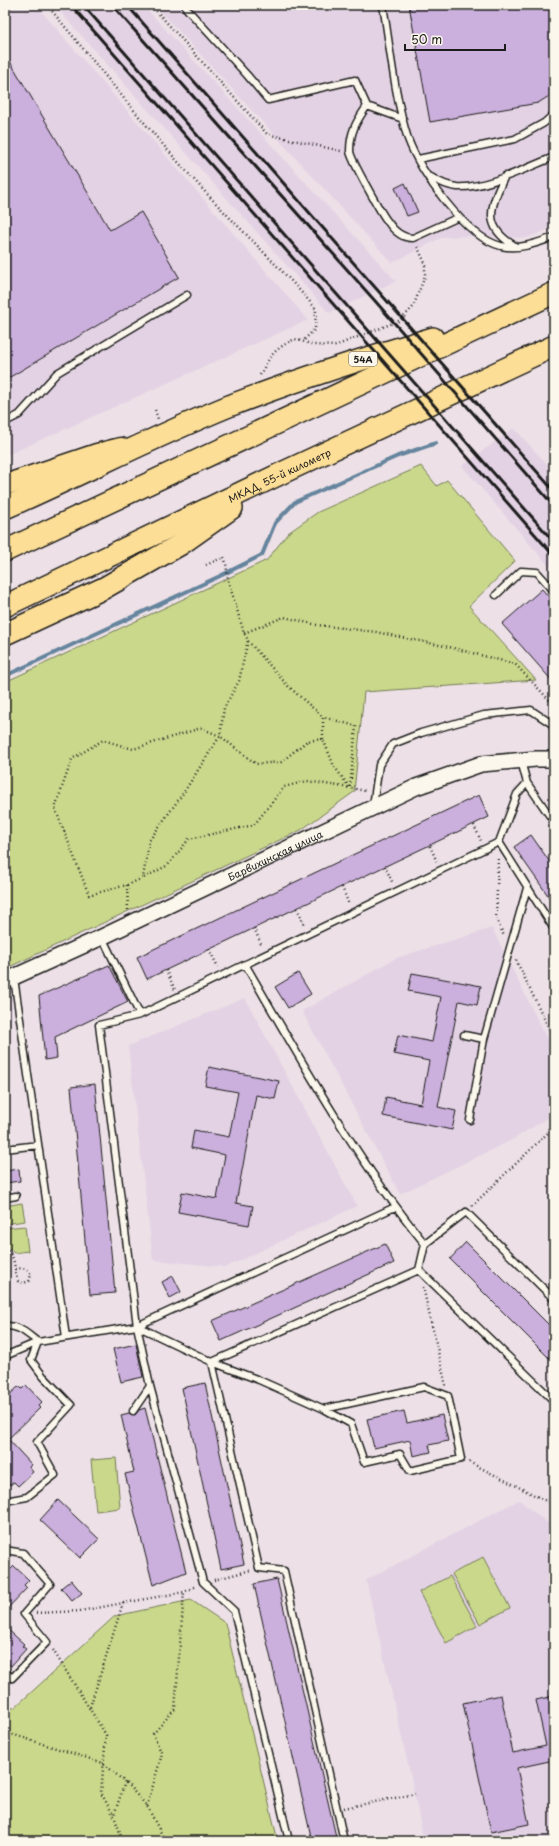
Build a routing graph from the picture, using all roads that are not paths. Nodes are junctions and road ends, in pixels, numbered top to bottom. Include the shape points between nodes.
1 (186, 5) edge
2 (383, 5) edge
3 (367, 106) junction
4 (554, 114) edge
5 (402, 118) junction
6 (554, 157) edge
7 (418, 159) junction
8 (428, 176) junction
9 (504, 176) junction
10 (459, 217) junction
11 (554, 237) edge
12 (516, 247) junction
13 (554, 288) edge
14 (554, 293) edge
15 (187, 295) dead end
16 (532, 303) junction
17 (499, 318) junction
18 (554, 346) edge
19 (5, 422) edge
20 (150, 441) junction
21 (284, 472) junction
22 (5, 485) edge
23 (5, 508) edge
24 (5, 551) edge
25 (554, 591) edge
26 (496, 595) dead end
27 (5, 606) edge
28 (5, 634) edge
29 (554, 729) edge
30 (554, 759) edge
31 (521, 760) junction
32 (527, 783) junction
33 (373, 807) junction
34 (554, 822) edge
35 (499, 842) junction
36 (527, 888) junction
37 (554, 929) edge
38 (102, 937) junction
39 (245, 964) junction
40 (10, 979) edge
41 (140, 1015) junction
42 (464, 1035) dead end
43 (484, 1039) junction
44 (470, 1120) dead end
45 (38, 1145) junction
46 (5, 1149) edge
47 (16, 1196) dead end
48 (5, 1198) edge
49 (395, 1207) junction
50 (425, 1244) junction
51 (419, 1270) junction
52 (554, 1299) edge
53 (5, 1326) edge
54 (137, 1326) junction
55 (66, 1337) junction
56 (38, 1342) junction
57 (5, 1356) edge
58 (212, 1362) junction
59 (150, 1386) junction
60 (554, 1401) edge
61 (324, 1410) junction
62 (133, 1412) dead end
63 (5, 1501) edge
64 (5, 1550) edge
65 (5, 1672) edge
66 (289, 1841) edge
67 (344, 1841) edge

1 - 3 lane via 268,100 355,80
2 - 5 lane
3 - 5 lane
3 - 10 lane via 353,128 350,154 388,223 406,238 413,238
4 - 7 lane via 544,123 515,139
5 - 7 lane
6 - 9 lane
7 - 8 lane
8 - 9 lane via 441,184 457,187 479,184
8 - 10 lane
9 - 12 lane via 495,194 493,218 497,233
10 - 12 lane via 492,243
11 - 12 lane via 531,246
13 - 16 street
14 - 16 highway
15 - 19 lane via 57,373 19,415
16 - 17 highway
17 - 20 highway, 54А via 349,363 228,407
17 - 24 highway
18 - 21 highway, МКАД, 55-й километр
20 - 22 main road via 97,454
20 - 23 highway, 54А
21 - 27 highway, МКАД, 55-й километр
21 - 28 highway via 181,544 104,588
25 - 26 lane via 537,572 522,572
29 - 33 lane via 552,724 531,710 484,715 393,744 379,765
30 - 31 street, Барвихинская улица
31 - 32 lane
31 - 33 street, Барвихинская улица via 481,764 416,787
32 - 34 lane
32 - 35 lane via 516,794
33 - 38 street, Барвихинская улица
35 - 36 lane
35 - 39 lane
36 - 37 lane
36 - 43 lane
38 - 40 street, Барвихинская улица
38 - 41 lane
39 - 41 lane
39 - 49 lane via 337,1121
40 - 45 lane
41 - 54 lane via 99,1025
42 - 43 lane
43 - 44 lane
45 - 46 lane
45 - 55 lane
47 - 48 lane
49 - 50 lane
49 - 54 lane
50 - 51 lane
50 - 52 lane via 466,1212
51 - 58 lane
51 - 60 lane
53 - 56 lane via 22,1329
54 - 55 lane
54 - 58 lane
54 - 59 lane
55 - 56 lane
56 - 57 lane
56 - 63 lane via 31,1360 71,1406 37,1442 55,1475 27,1497
58 - 61 lane
58 - 67 lane via 259,1568 284,1571
59 - 62 lane
59 - 66 lane via 203,1582 234,1611
61 - 61 lane via 424,1387 448,1396 462,1459 410,1472 400,1454 364,1462 351,1424
64 - 65 lane via 23,1553 50,1584 24,1614 47,1642 12,1678

